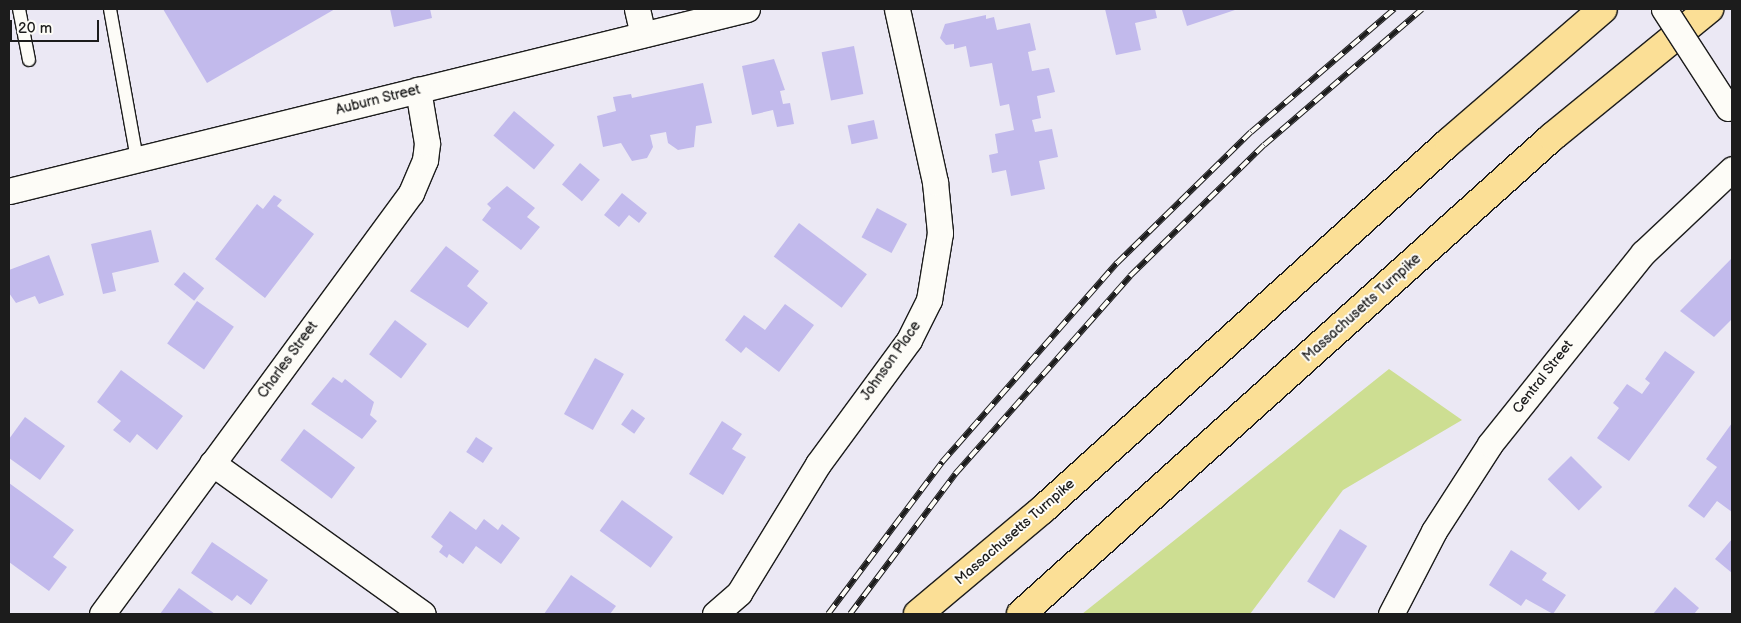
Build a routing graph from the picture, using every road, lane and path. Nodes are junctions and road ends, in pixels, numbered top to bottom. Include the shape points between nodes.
1 (19, 9) edge
2 (110, 9) edge
3 (637, 9) edge
4 (747, 9) edge
5 (897, 9) edge
6 (1603, 9) edge
7 (1664, 9) edge
8 (1709, 9) edge
9 (643, 34) junction
10 (29, 60) dead end
11 (418, 90) junction
12 (1730, 111) edge
13 (137, 159) junction
14 (1732, 169) edge
15 (9, 191) edge
16 (212, 463) junction
17 (102, 614) edge
18 (423, 614) edge
19 (716, 614) edge
20 (918, 614) edge
21 (1021, 614) edge
22 (1391, 614) edge

1 - 10 lane
2 - 13 lane
3 - 9 street
4 - 9 street, Auburn Street
5 - 19 street, Johnson Place via 931,155 938,209 938,256 929,300 909,340 818,464 740,593
6 - 20 highway, Massachusetts Turnpike via 1449,142 1042,510
7 - 12 street, bridge
8 - 21 highway, Massachusetts Turnpike via 1552,138
9 - 11 street, Auburn Street
11 - 13 street, Auburn Street
11 - 16 street, Charles Street via 427,143 419,178
13 - 15 street, Auburn Street
14 - 22 street, Central Street via 1643,252 1490,444 1434,531
16 - 17 street, Charles Street
16 - 18 street

